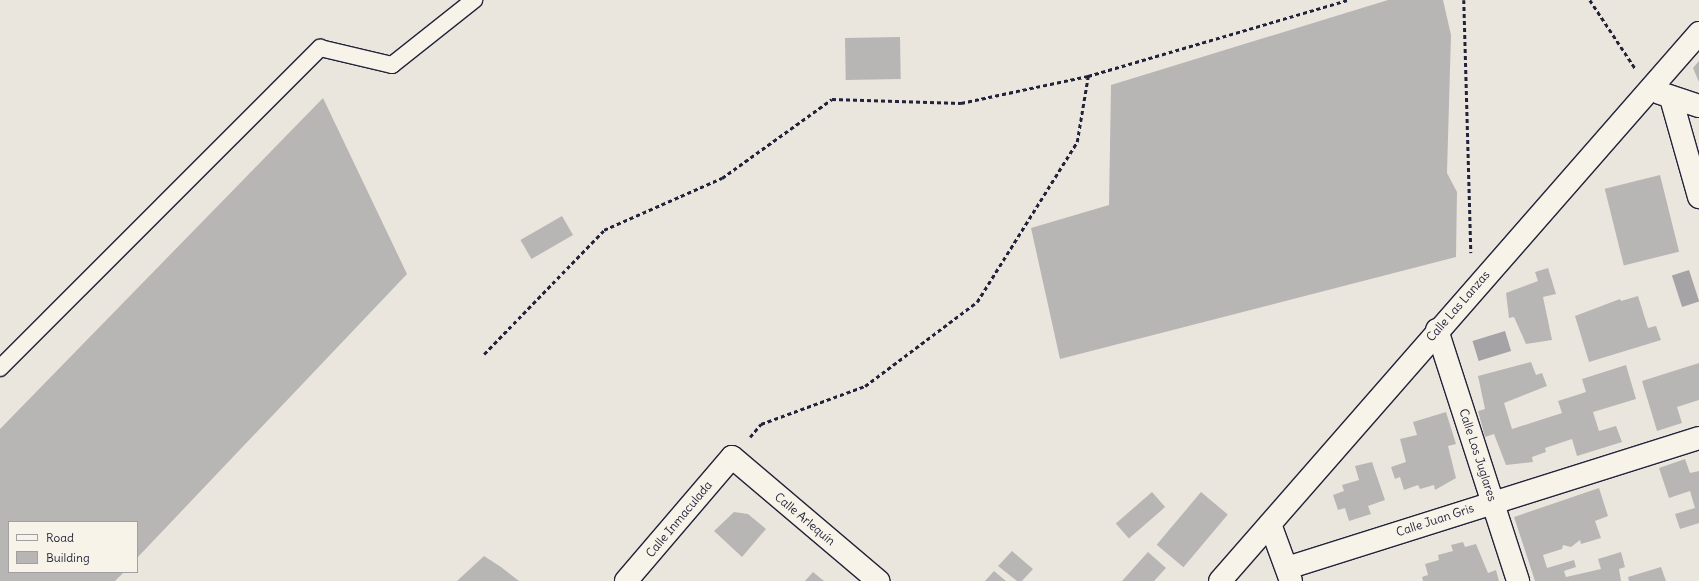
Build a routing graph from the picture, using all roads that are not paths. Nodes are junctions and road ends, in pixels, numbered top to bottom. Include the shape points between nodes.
1 (474, 0) edge
2 (1699, 33) edge
3 (1650, 89) junction
4 (1671, 98) junction
5 (1699, 106) edge
6 (1699, 197) edge
7 (1437, 330) junction
8 (0, 368) edge
9 (1699, 438) edge
10 (732, 457) joint
11 (1492, 501) junction
12 (1270, 524) junction
13 (1289, 575) edge
14 (626, 581) edge
15 (878, 581) edge
16 (1220, 581) edge
17 (1518, 581) edge

1 - 8 lane via 392,65 320,48
2 - 3 street, Calle Las Lanzas
3 - 4 street
3 - 7 street, Calle Las Lanzas
4 - 5 street
4 - 6 street
7 - 11 street, Calle Los Juglares
7 - 12 street, Calle Las Lanzas
9 - 11 street, Calle Juan Gris
10 - 14 street, Calle Inmaculada
10 - 15 street, Calle Arlequín
11 - 13 street, Calle Juan Gris
11 - 17 street, Calle Los Juglares
12 - 13 street
12 - 16 street, Calle Las Lanzas

